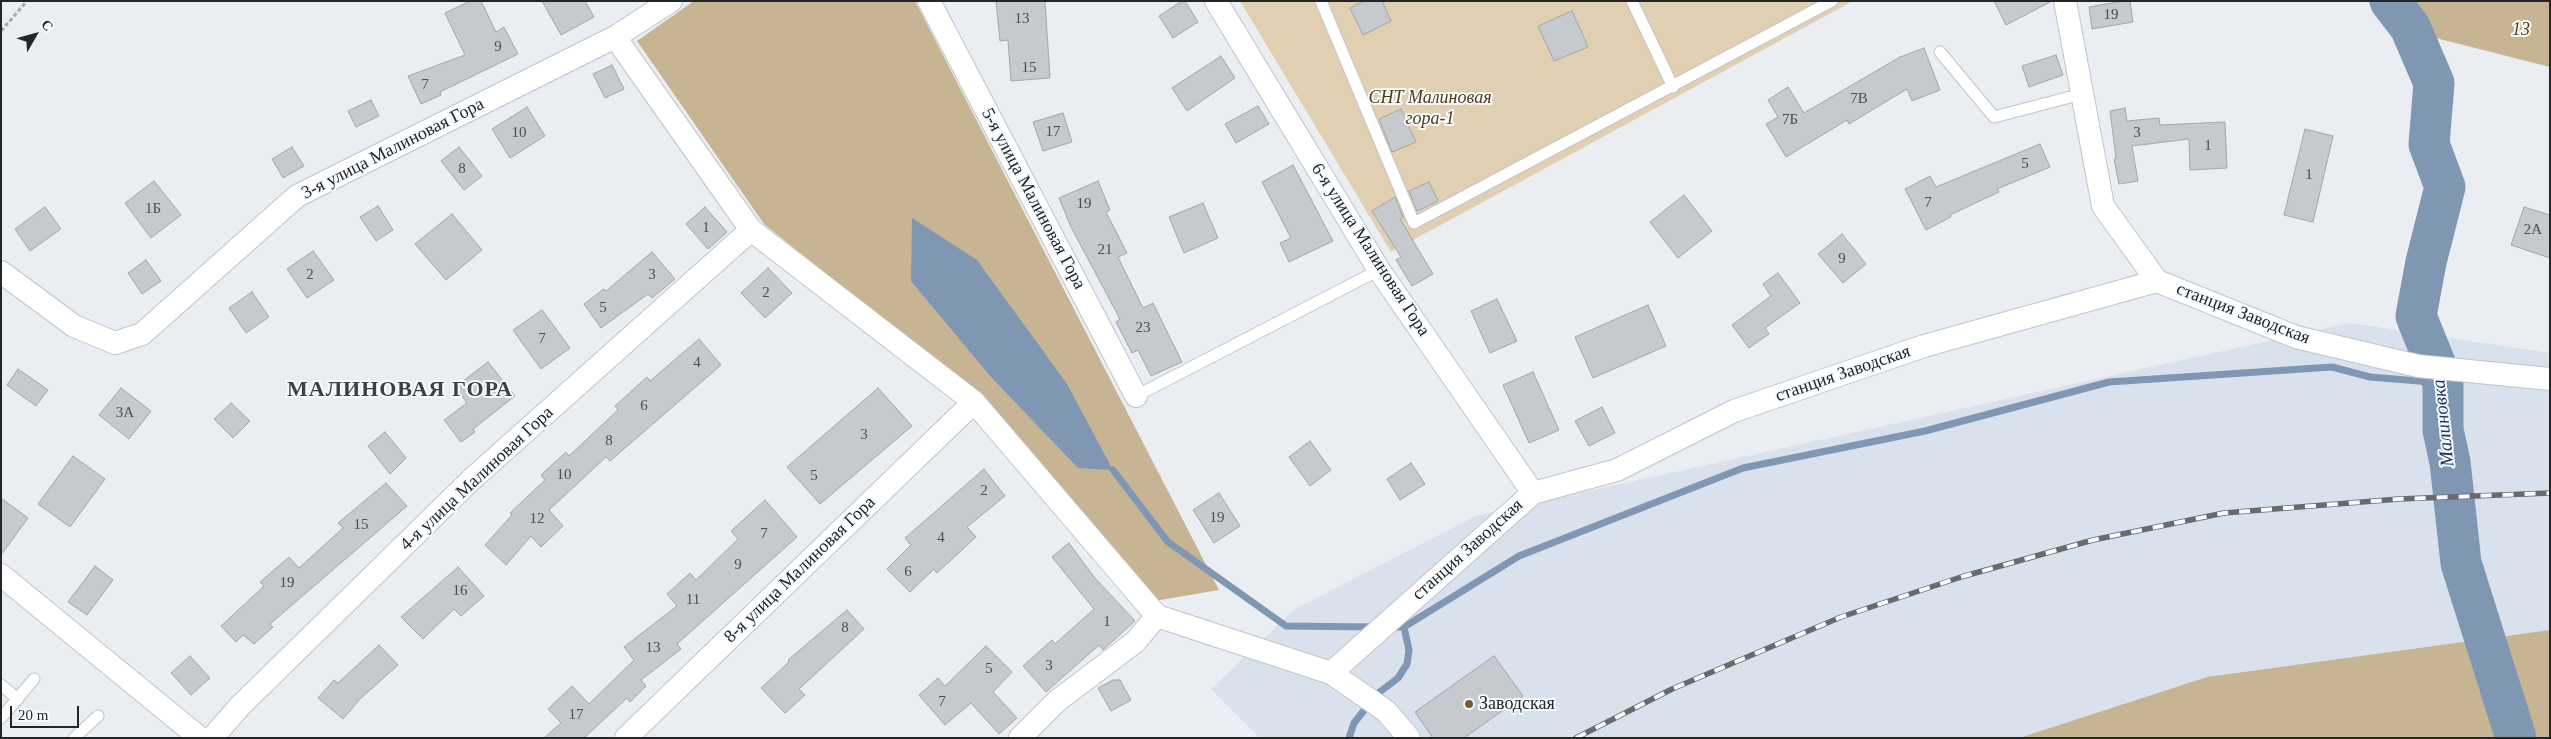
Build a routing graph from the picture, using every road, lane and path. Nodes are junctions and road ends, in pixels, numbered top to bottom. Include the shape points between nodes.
1 (27, 1) edge
2 (671, 1) edge
3 (929, 1) edge
4 (1216, 1) edge
5 (1321, 1) edge
6 (1632, 1) edge
7 (1832, 1) edge
8 (2065, 1) edge
9 (1, 31) edge
10 (615, 38) junction
11 (1940, 52) dead end
12 (1673, 87) junction
13 (2082, 94) junction
14 (751, 230) junction
15 (1380, 270) junction
16 (1, 272) edge
17 (2157, 281) junction
18 (2550, 379) edge
19 (1136, 396) joint
20 (974, 402) junction
21 (1533, 492) junction
22 (1, 575) edge
23 (1157, 616) junction
24 (1331, 672) junction
25 (34, 679) dead end
26 (1, 685) edge
27 (18, 698) junction
28 (98, 716) dead end
29 (1, 718) edge
30 (74, 738) edge
31 (200, 738) edge
32 (212, 738) edge
33 (626, 738) edge
34 (1020, 738) edge
35 (1409, 738) edge

1 - 9 path
2 - 10 street, 3-я улица Малиновая Гора
3 - 19 street, 5-я улица Малиновая Гора
4 - 15 street, 6-я улица Малиновая Гора
5 - 12 lane via 1414,223
6 - 12 lane
7 - 12 lane
8 - 13 street
10 - 14 street
10 - 16 street, 3-я улица Малиновая Гора via 297,196 142,334 115,342 74,326
11 - 13 lane via 1994,117
13 - 17 street via 2103,206
14 - 20 street
14 - 32 street, 4-я улица Малиновая Гора via 471,480 240,706
15 - 19 lane
15 - 21 street, 6-я улица Малиновая Гора
17 - 18 street, станция Заводская via 2296,337 2418,366
17 - 21 street, станция Заводская via 1924,346 1734,411 1617,470
20 - 23 street
20 - 33 street, 8-я улица Малиновая Гора
21 - 24 street, станция Заводская
22 - 31 street
23 - 24 street
23 - 34 street via 1135,642 1057,701
24 - 35 street via 1386,711
25 - 27 lane
26 - 27 lane
27 - 29 lane
28 - 30 lane

